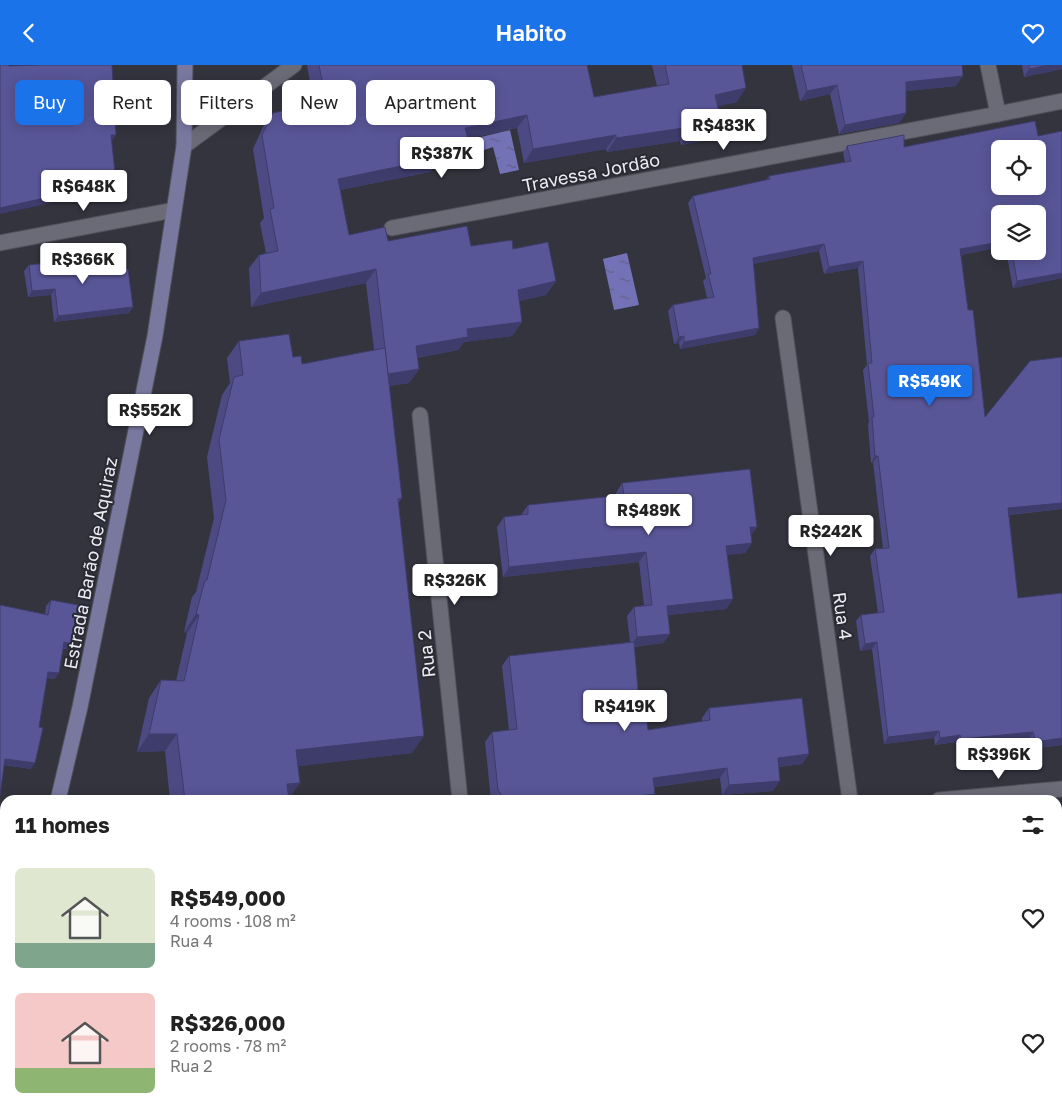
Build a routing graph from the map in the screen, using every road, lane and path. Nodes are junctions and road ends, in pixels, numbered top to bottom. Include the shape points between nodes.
1 (185, 65) edge
2 (294, 65) edge
3 (988, 65) edge
4 (1062, 101) edge
5 (998, 114) junction
6 (184, 145) junction
7 (174, 210) junction
8 (392, 228) dead end
9 (0, 243) edge
10 (783, 318) dead end
11 (420, 415) dead end
12 (1062, 789) edge
13 (59, 795) edge
14 (459, 795) edge
15 (849, 795) edge
16 (995, 795) edge

1 - 6 street, Estrada Barão de Aquiraz
2 - 6 street
3 - 5 street
4 - 5 street, Travessa Jordão
5 - 8 street, Travessa Jordão
6 - 7 street, Estrada Barão de Aquiraz
7 - 9 street
7 - 13 street, Estrada Barão de Aquiraz via 155,335
10 - 15 street, Rua 4
11 - 14 street, Rua 2
12 - 16 street

